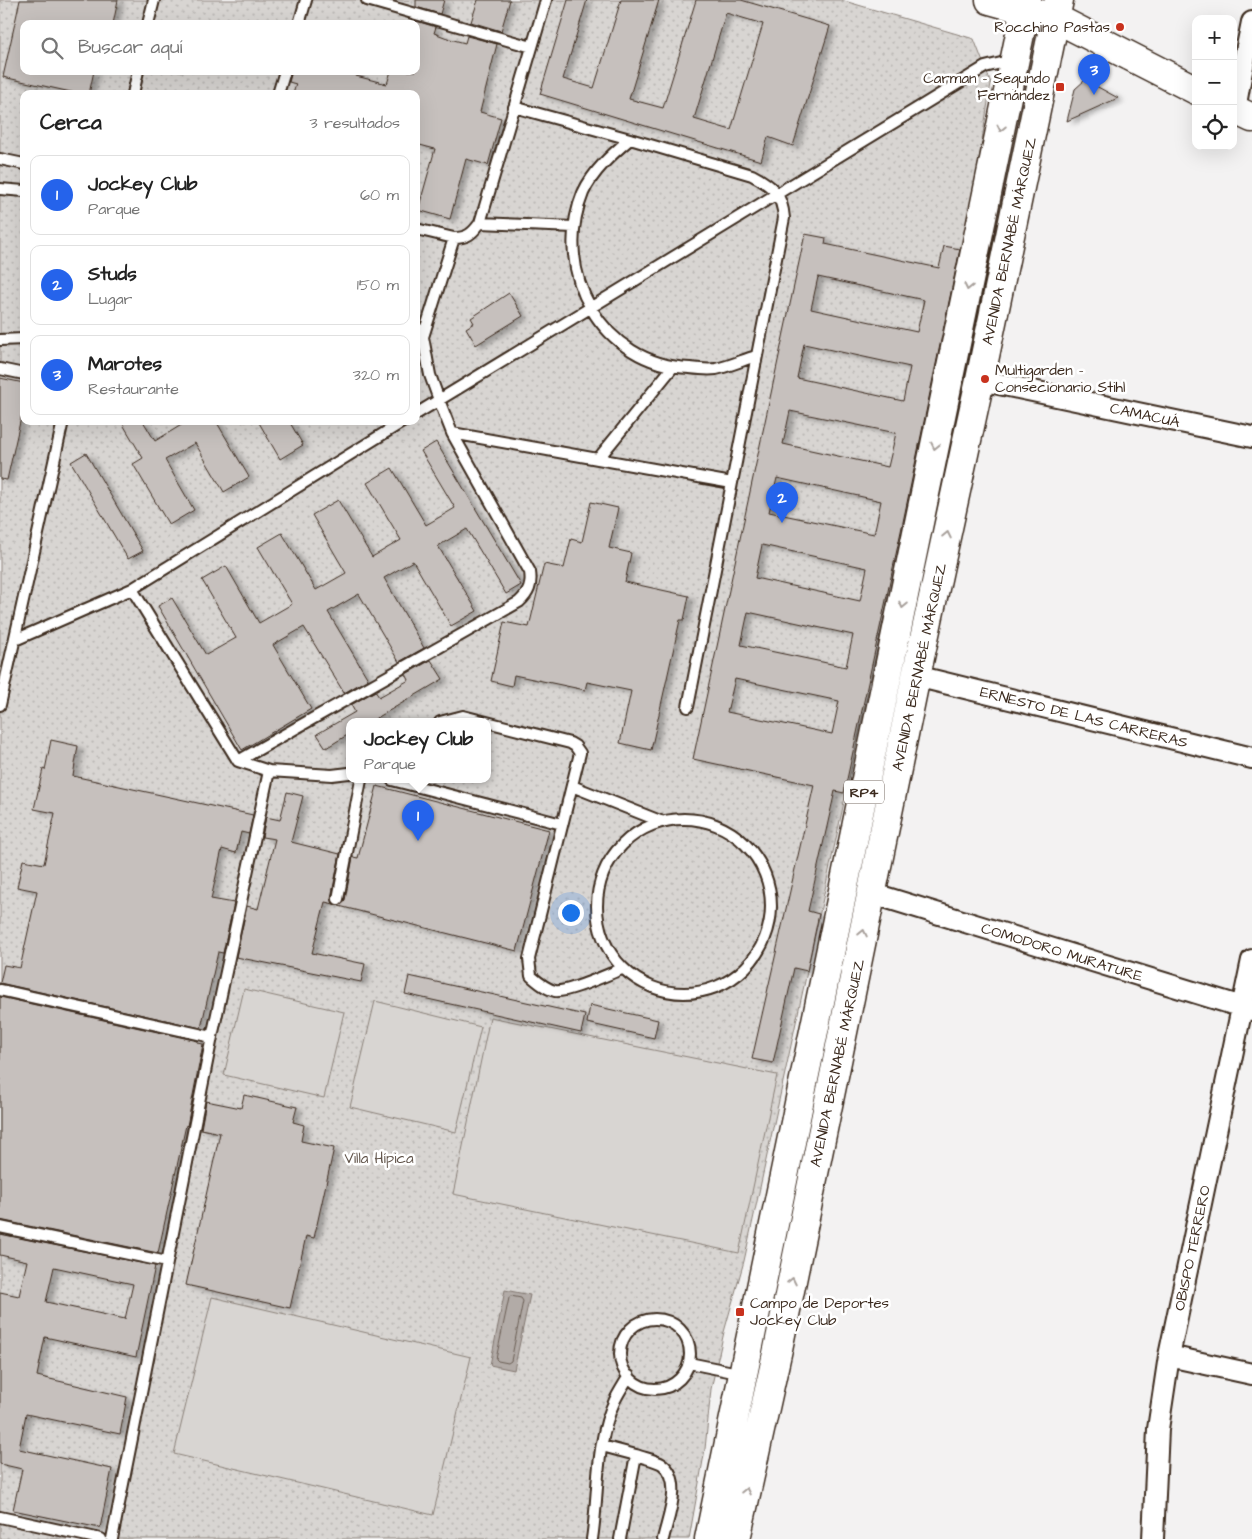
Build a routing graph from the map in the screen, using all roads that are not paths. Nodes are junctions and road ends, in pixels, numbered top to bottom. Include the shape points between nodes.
1 (154, 0) edge
2 (306, 0) edge
3 (367, 0) edge
4 (546, 0) edge
5 (990, 0) edge
6 (1026, 4) edge
7 (1057, 9) edge
8 (149, 20) edge
9 (299, 20) edge
10 (1252, 22) edge
11 (532, 47) junction
12 (1015, 60) junction
13 (137, 75) edge
14 (283, 75) edge
15 (1192, 88) edge
16 (134, 90) edge
17 (279, 90) edge
18 (514, 107) junction
19 (1240, 112) edge
20 (630, 138) junction
21 (0, 159) edge
22 (20, 163) edge
23 (0, 189) edge
24 (20, 191) edge
25 (776, 193) junction
26 (480, 223) junction
27 (574, 227) junction
28 (420, 230) edge
29 (454, 238) junction
30 (589, 308) junction
31 (420, 333) edge
32 (423, 338) junction
33 (20, 339) edge
34 (0, 340) edge
35 (756, 356) junction
36 (0, 368) edge
37 (672, 368) junction
38 (20, 373) edge
39 (980, 380) junction
40 (439, 400) junction
41 (420, 412) edge
42 (62, 425) edge
43 (398, 425) edge
44 (452, 433) junction
45 (1252, 438) edge
46 (598, 459) junction
47 (732, 483) junction
48 (132, 589) junction
49 (15, 640) junction
50 (916, 676) junction
51 (0, 705) edge
52 (688, 707) dead end
53 (452, 718) edge
54 (471, 718) edge
55 (491, 723) edge
56 (1252, 758) edge
57 (238, 761) junction
58 (269, 771) junction
59 (346, 773) edge
60 (360, 783) edge
61 (404, 783) edge
62 (572, 786) junction
63 (660, 821) junction
64 (562, 824) junction
65 (871, 893) junction
66 (338, 899) dead end
67 (1252, 960) edge
68 (622, 969) junction
69 (0, 990) edge
70 (1247, 1008) edge
71 (212, 1037) junction
72 (0, 1227) edge
73 (167, 1262) junction
74 (1169, 1356) junction
75 (689, 1363) junction
76 (1252, 1374) edge
77 (629, 1376) junction
78 (757, 1378) junction
79 (602, 1446) junction
80 (636, 1455) junction
81 (0, 1517) edge
82 (101, 1539) edge
83 (112, 1539) edge
84 (592, 1539) edge
85 (620, 1539) edge
86 (663, 1539) edge
87 (709, 1539) edge
88 (736, 1539) edge
89 (1153, 1539) edge

1 - 8 lane
2 - 9 lane
3 - 11 lane
4 - 11 lane
5 - 6 main road
6 - 7 main road
6 - 12 main road, AVENIDA BERNABÉ MÁRQUEZ / RP4
7 - 15 main road
7 - 39 main road, AVENIDA BERNABÉ MÁRQUEZ / RP4
10 - 19 street via 1240,76
11 - 18 lane
12 - 25 lane via 985,67
12 -> 78 main road, AVENIDA BERNABÉ MÁRQUEZ / RP4
13 - 16 lane
14 - 17 lane
18 - 20 lane
18 - 26 lane
20 - 25 lane via 752,175 767,183
20 - 27 lane via 603,162 584,193
21 - 22 lane
23 - 24 lane
25 - 30 lane
25 - 35 lane via 783,205 784,218
26 - 27 lane
26 - 29 lane via 465,238
27 - 30 lane via 573,255 578,282
28 - 29 lane
29 - 32 lane
30 - 37 lane via 611,336 639,356
30 - 40 lane
31 - 32 lane
32 - 40 lane
33 - 34 lane
35 - 37 lane via 715,369
35 - 47 lane
36 - 38 lane
37 - 46 lane
39 - 45 street, CAMACUÁ
50 -> 39 main road, AVENIDA BERNABÉ MÁRQUEZ / RP4
40 - 41 lane
40 - 44 lane
42 - 49 lane
43 - 48 lane
44 - 46 lane
44 - 57 lane via 530,572 532,581 526,596
46 - 47 lane
47 - 52 lane
48 - 49 lane
48 - 57 lane
49 - 51 lane
50 - 56 street, ERNESTO DE LAS CARRERAS
50 - 65 main road, AVENIDA BERNABÉ MÁRQUEZ / RP4
53 - 54 lane
55 - 62 lane via 575,746 580,753
57 - 58 lane
58 - 59 lane
58 - 71 lane
60 - 66 lane
61 - 64 lane
62 - 63 lane
62 - 64 lane
63 - 68 lane via 632,834 611,856 598,885 596,915 605,945
63 - 68 lane via 690,818 720,825 746,842 764,867 772,896 770,927 752,961 736,977 708,991 678,994 648,987
64 - 68 lane via 530,959 531,976 555,991
65 - 70 street, COMODORO MURATURE
78 -> 65 main road, AVENIDA BERNABÉ MÁRQUEZ / RP4
67 - 70 street, OBISPO TERRERO
69 - 71 lane
70 - 74 street, OBISPO TERRERO
71 - 73 lane
72 - 73 lane
73 - 83 lane
74 - 76 street
74 - 89 street, OBISPO TERRERO via 1158,1429
75 - 77 lane via 678,1381 658,1389 637,1384
75 - 77 lane via 690,1353 684,1333 667,1321 644,1321 630,1330 622,1344 620,1356
75 - 78 lane
77 - 79 lane via 615,1400
78 - 87 main road, AVENIDA BERNABÉ MÁRQUEZ / RP4
88 -> 78 main road, AVENIDA BERNABÉ MÁRQUEZ / RP4
79 - 80 lane
79 - 84 lane
80 - 85 lane
80 - 86 lane via 660,1463 670,1472 673,1492
81 - 82 lane

